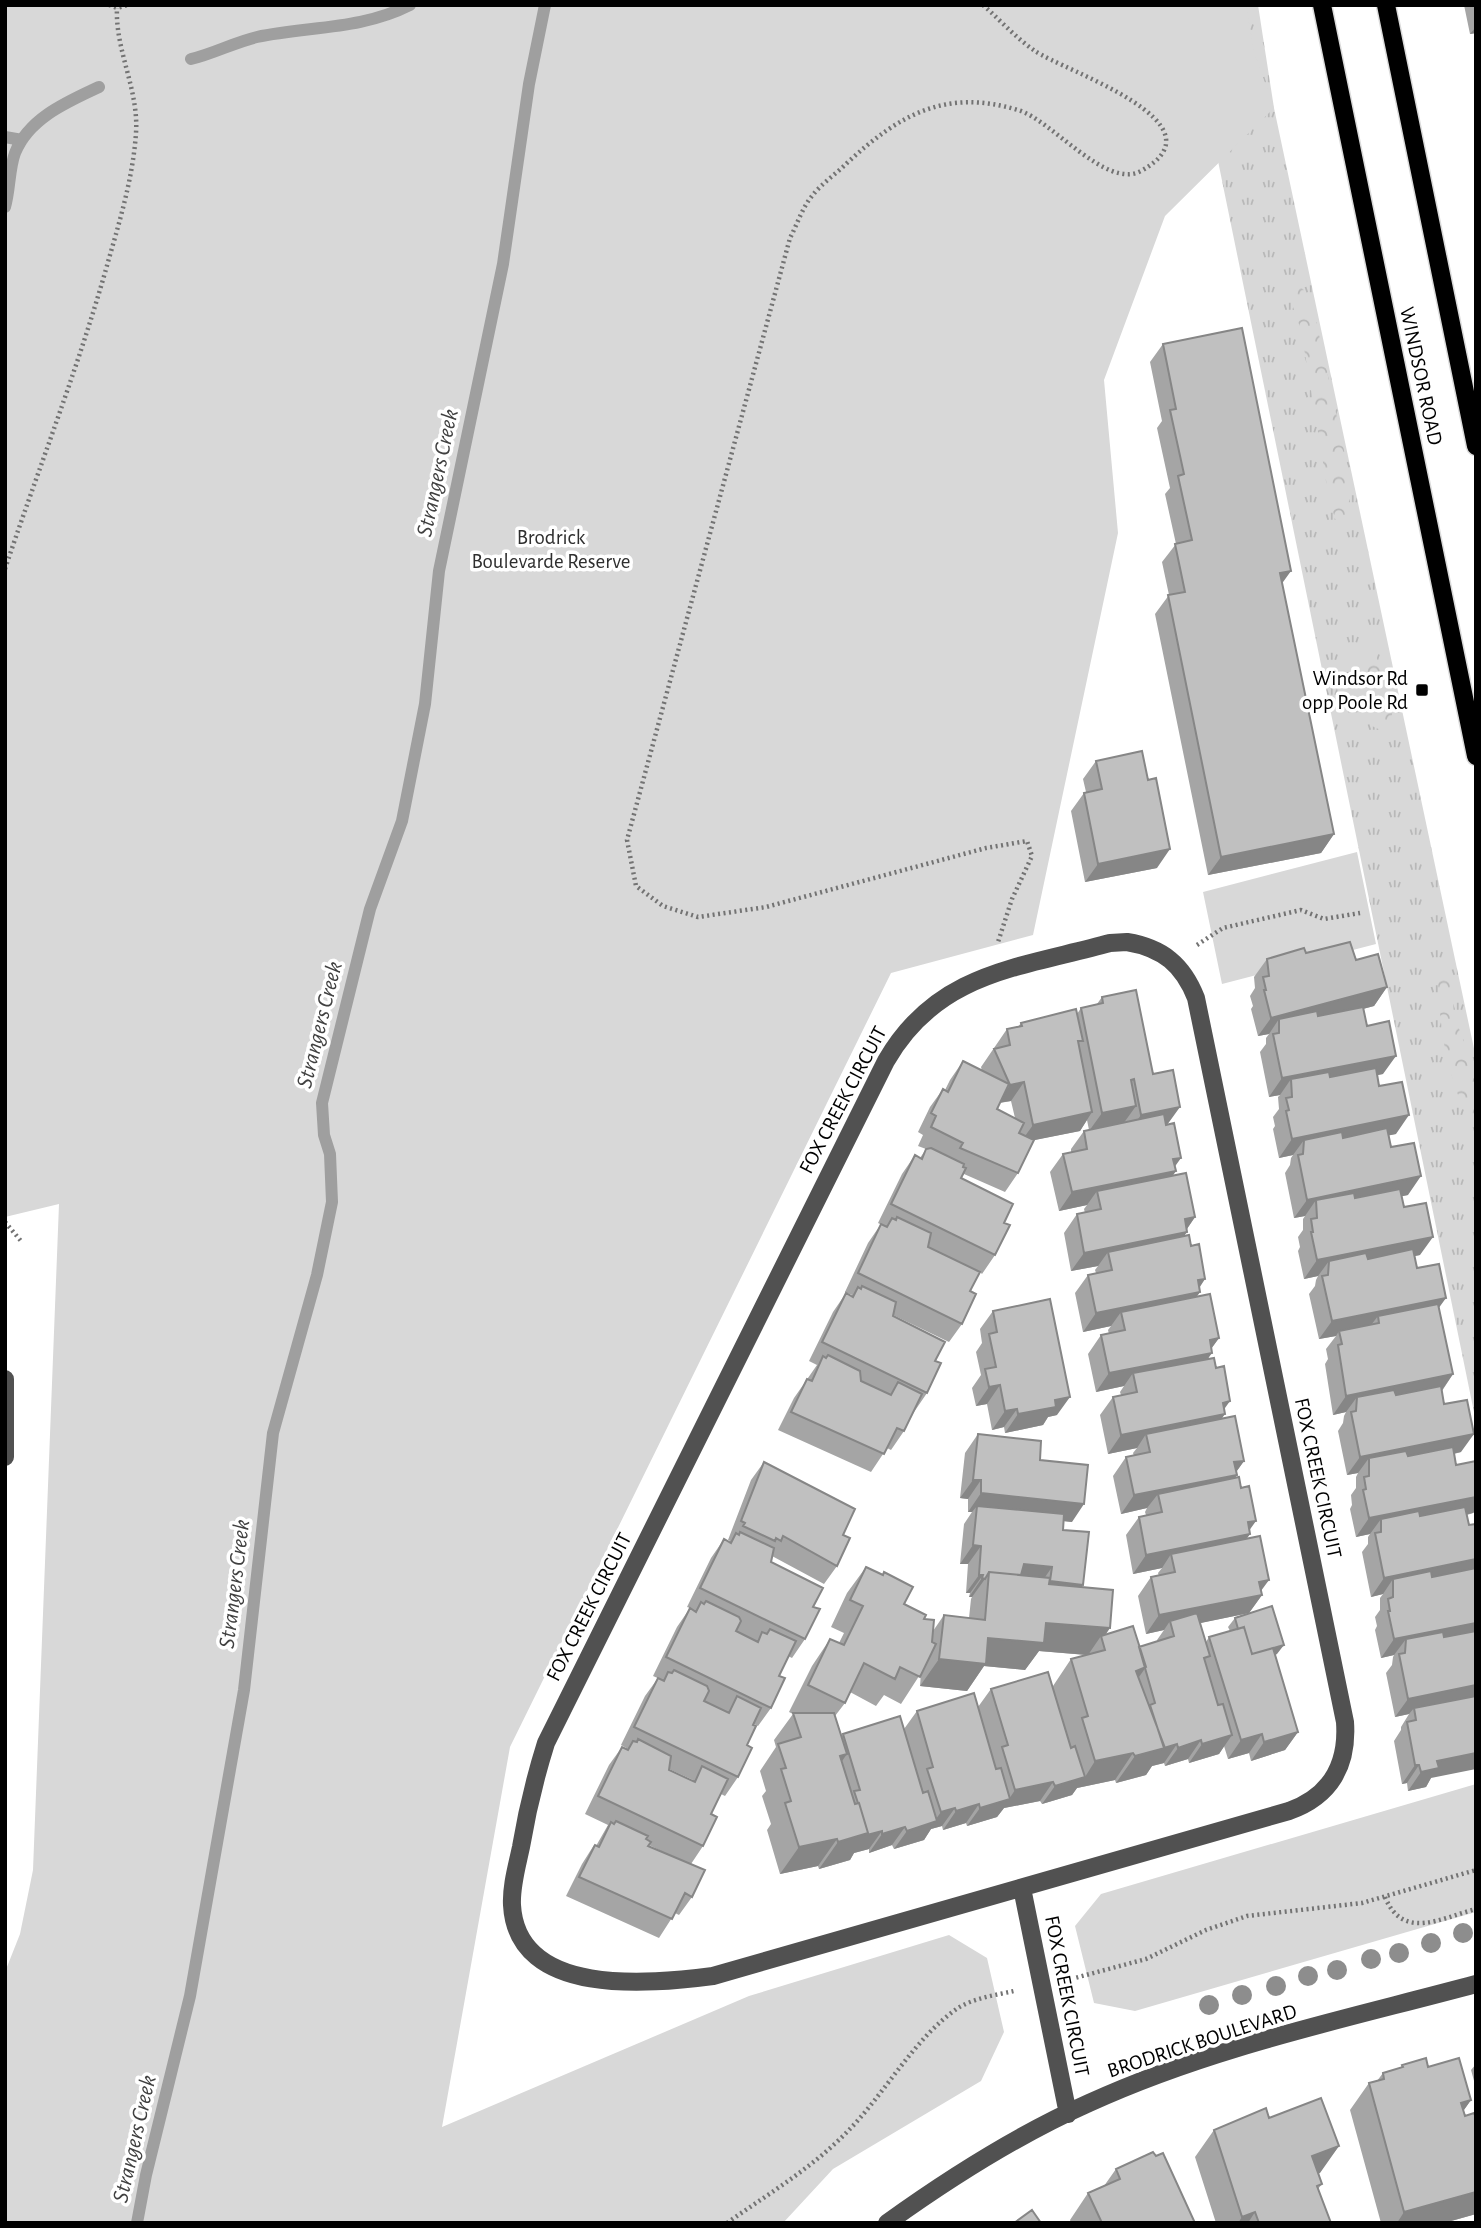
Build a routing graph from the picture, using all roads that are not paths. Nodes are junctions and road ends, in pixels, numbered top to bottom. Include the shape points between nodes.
1 (1322, 5) edge
2 (1386, 5) edge
3 (1476, 446) edge
4 (1476, 756) edge
5 (5, 1379) edge
6 (5, 1457) edge
7 (1022, 1888) junction
8 (1476, 1984) edge
9 (1068, 2114) junction
10 (887, 2223) edge

1 - 4 main road, WINDSOR ROAD
2 - 3 main road, WINDSOR ROAD
5 - 6 street
7 - 7 street, FOX CREEK CIRCUIT via 713,1976 668,1982 597,1979 553,1968 525,1944 512,1906 529,1800 546,1743 899,1038 935,1001 956,989 1110,943 1127,942 1152,948 1173,961 1189,979 1196,998 1346,1742 1334,1779 1307,1804
7 - 9 street, FOX CREEK CIRCUIT
8 - 9 street, BRODRICK BOULEVARD via 1241,2048 1163,2073
9 - 10 street, BRODRICK BOULEVARD via 947,2180

